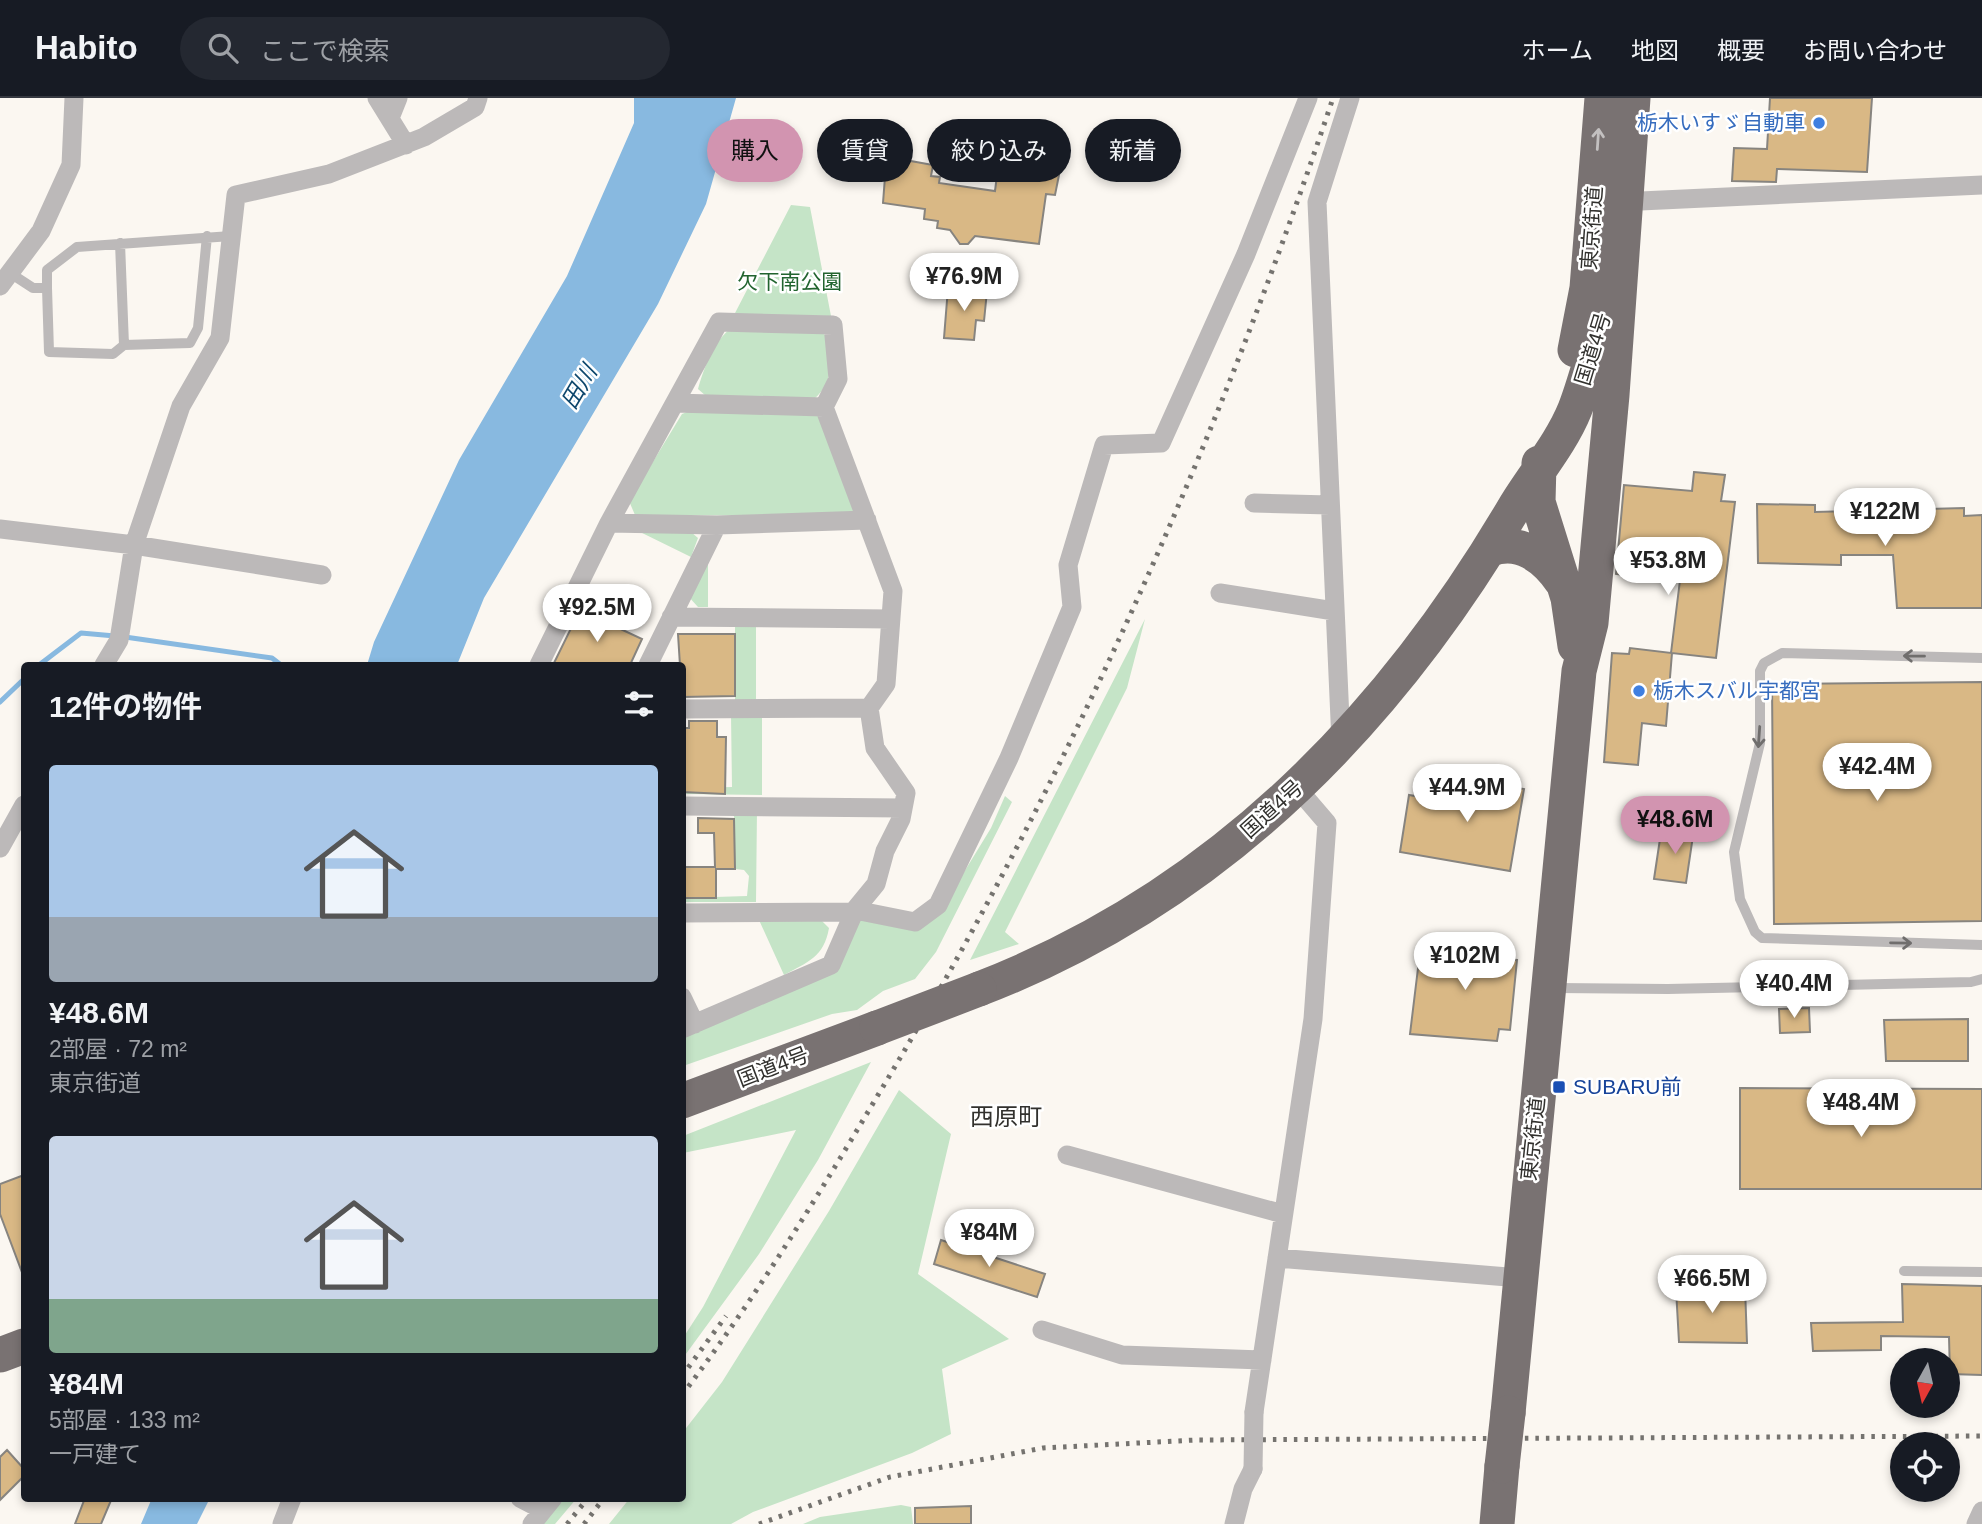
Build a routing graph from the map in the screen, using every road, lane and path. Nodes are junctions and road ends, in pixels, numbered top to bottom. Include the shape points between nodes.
1 (74, 98) edge
2 (377, 98) edge
3 (398, 98) edge
4 (478, 98) edge
5 (1308, 98) edge
6 (1350, 98) edge
7 (1602, 98) edge
8 (1633, 98) edge
9 (390, 118) junction
10 (406, 145) junction
11 (1982, 186) edge
12 (1609, 201) junction
13 (206, 236) junction
14 (231, 236) junction
15 (120, 243) junction
16 (1619, 256) junction
17 (5, 280) edge
18 (47, 288) junction
19 (124, 345) junction
20 (1612, 395) junction
21 (675, 403) junction
22 (824, 407) junction
23 (1537, 470) junction
24 (1254, 503) dead end
25 (1330, 505) junction
26 (867, 520) junction
27 (609, 523) junction
28 (718, 524) junction
29 (0, 529) edge
30 (134, 545) junction
31 (1489, 550) junction
32 (322, 575) dead end
33 (1565, 590) junction
34 (1220, 593) dead end
35 (1334, 611) junction
36 (671, 617) junction
37 (891, 619) junction
38 (1982, 658) edge
39 (106, 662) edge
40 (540, 662) edge
41 (649, 662) edge
42 (1579, 671) junction
43 (869, 708) junction
44 (686, 709) edge
45 (1341, 743) junction
46 (1297, 788) junction
47 (686, 806) edge
48 (903, 808) junction
49 (21, 811) edge
50 (0, 848) edge
51 (855, 909) junction
52 (686, 913) edge
53 (1982, 945) edge
54 (1982, 979) edge
55 (1547, 988) junction
56 (689, 1027) edge
57 (686, 1100) edge
58 (1067, 1155) dead end
59 (1283, 1214) junction
60 (1277, 1258) junction
61 (1904, 1271) dead end
62 (1982, 1272) edge
63 (1520, 1278) junction
64 (1042, 1330) dead end
65 (1262, 1360) junction
66 (290, 1502) edge
67 (527, 1502) edge
68 (543, 1511) edge
69 (1982, 1511) edge
70 (282, 1524) edge
71 (1234, 1524) edge
72 (1497, 1524) edge
73 (1976, 1524) edge

1 - 17 street via 71,165 41,231
2 - 9 street
3 - 9 street
4 - 10 street via 475,107
5 - 51 street via 1247,254 1161,443 1104,445 1068,565 1072,607 1009,758 938,905 915,922
6 - 25 street via 1317,202
12 -> 7 highway, 東京街道
8 - 12 highway, 東京街道
9 - 10 street
10 - 14 street via 329,174 236,195
11 - 12 street
12 - 16 highway, 東京街道
12 - 23 highway, 東京街道 via 1578,338
13 - 14 lane
13 - 15 lane
13 - 19 lane via 198,328 190,343
14 - 30 street via 220,338 181,406
15 - 18 lane via 76,247 47,270
15 - 19 lane
16 - 20 highway, 東京街道
16 - 23 highway, 国道4号 via 1574,411
17 - 18 lane
18 - 19 lane via 50,352 113,354
20 - 33 highway, 東京街道 via 1600,404 1594,418 1582,541
20 - 42 highway, 東京街道 via 1591,623
21 - 22 street
21 - 22 street via 719,322 833,325 838,379
21 - 27 street
22 - 26 street
23 - 31 highway, 国道4号
23 - 33 highway, 東京街道 via 1538,502
24 - 25 street
25 - 35 street
26 - 28 street
26 - 37 street via 892,591
27 - 28 street
27 - 40 street
28 - 36 street
29 - 30 street
30 - 32 street
30 - 39 street via 119,640
31 - 33 highway via 1507,546 1532,552 1550,565
31 - 45 highway, 国道4号 via 1421,647
33 - 42 highway, 東京街道
34 - 35 street
35 - 45 street
36 - 37 street
36 - 41 street
37 - 43 street via 886,684
38 -> 53 lane via 1782,653 1764,663 1760,671 1760,743 1734,852 1740,899 1762,938
42 - 55 highway, 東京街道
43 - 44 street
43 - 48 street via 875,748 906,793
45 - 46 highway, 国道4号
46 - 57 highway, 国道4号, bridge via 1220,854 1135,914 1054,957
46 - 59 street via 1327,823 1313,1019
47 - 48 street
48 - 51 street via 876,884
49 - 50 street
51 - 52 street
51 - 56 street via 831,965
54 - 55 lane via 1800,987
55 - 63 highway, 東京街道
58 - 59 street
59 - 60 street
60 - 63 street
60 - 65 street
61 - 62 lane
63 - 72 highway, 東京街道, bridge
64 - 65 street via 1122,1355
65 - 71 street, bridge via 1254,1412 1254,1469 1243,1489
66 - 70 street
67 - 68 street
69 - 73 street

